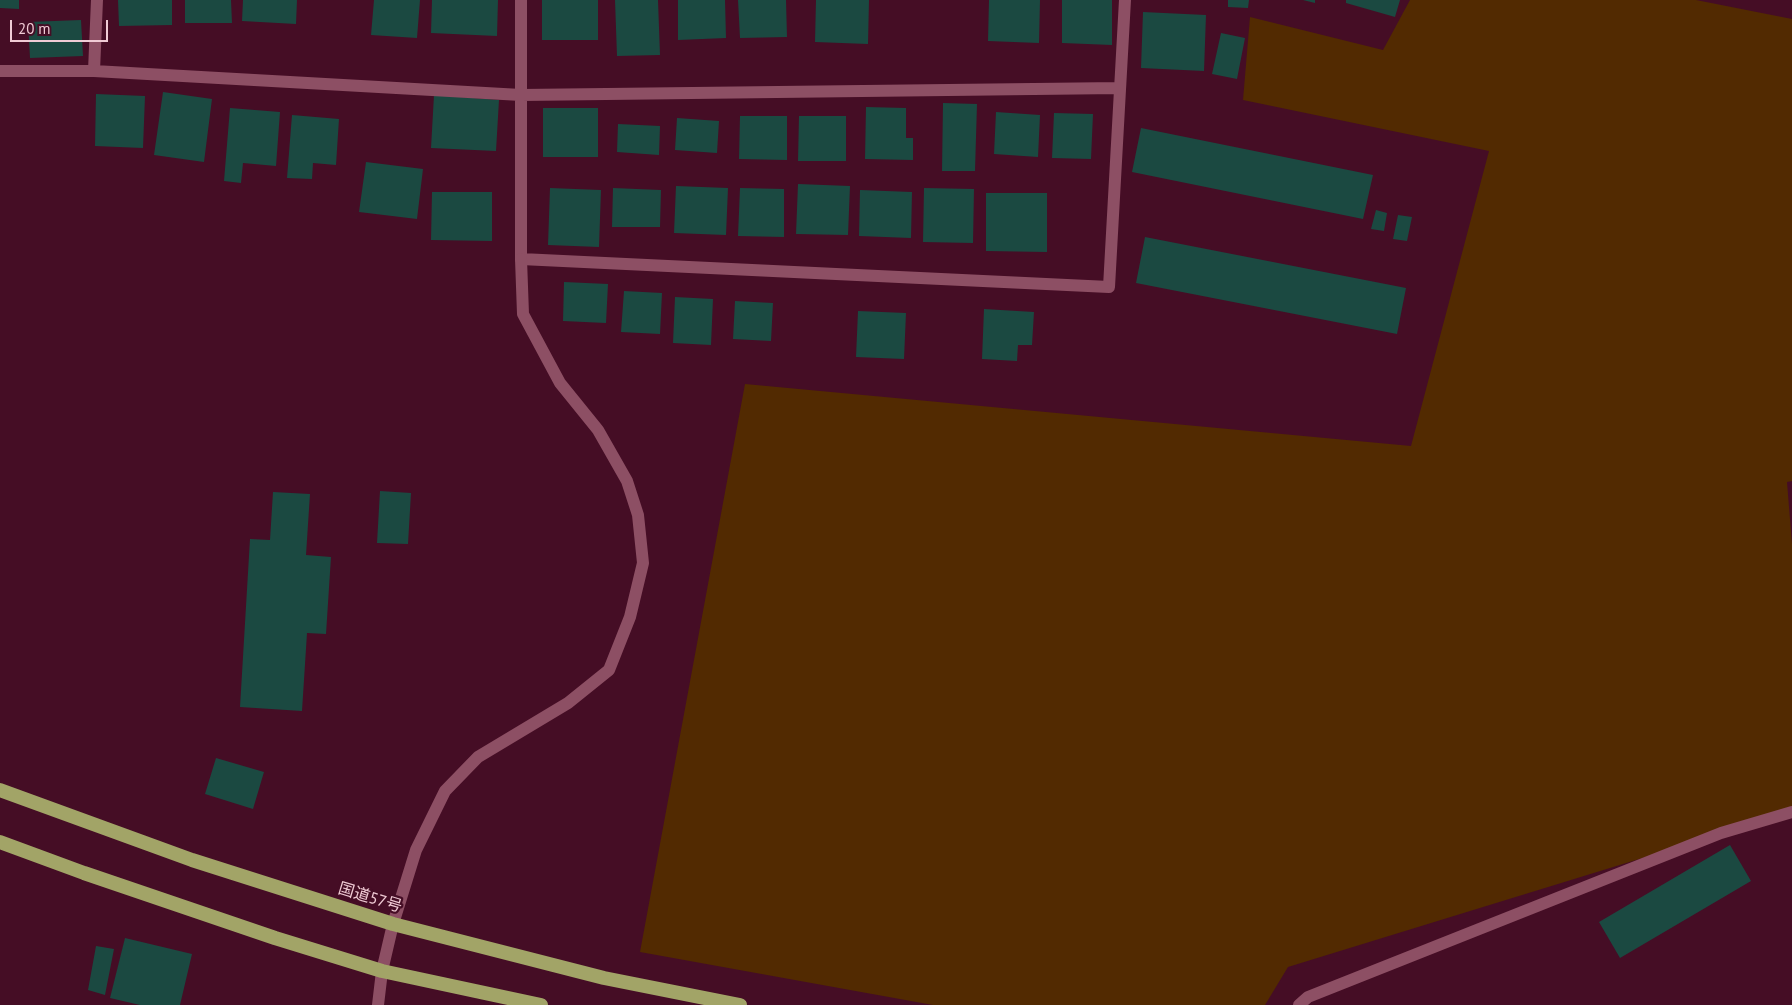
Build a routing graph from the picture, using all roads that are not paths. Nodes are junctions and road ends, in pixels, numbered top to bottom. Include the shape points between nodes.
1 (97, 0) edge
2 (520, 0) edge
3 (1125, 0) edge
4 (94, 71) junction
5 (0, 72) edge
6 (1119, 88) junction
7 (521, 95) junction
8 (521, 259) junction
9 (0, 790) edge
10 (1792, 812) edge
11 (0, 842) edge
12 (393, 924) junction
13 (382, 971) junction
14 (378, 1005) edge
15 (541, 1005) edge
16 (740, 1005) edge
17 (1300, 1005) edge

1 - 4 street
2 - 7 street
3 - 6 street
4 - 5 street
4 - 7 street
6 - 7 street
6 - 8 street via 1109,287
7 - 8 street
8 - 12 street via 523,314 560,383 598,430 627,481 638,515 642,563 630,617 609,670 568,703 478,757 445,791 416,850
9 - 12 highway, 国道57号 via 192,860
10 - 17 street via 1721,833 1308,997
11 - 13 highway via 275,938
12 - 13 street
12 - 16 highway, 国道57号 via 604,978
13 - 14 street
13 - 15 highway

